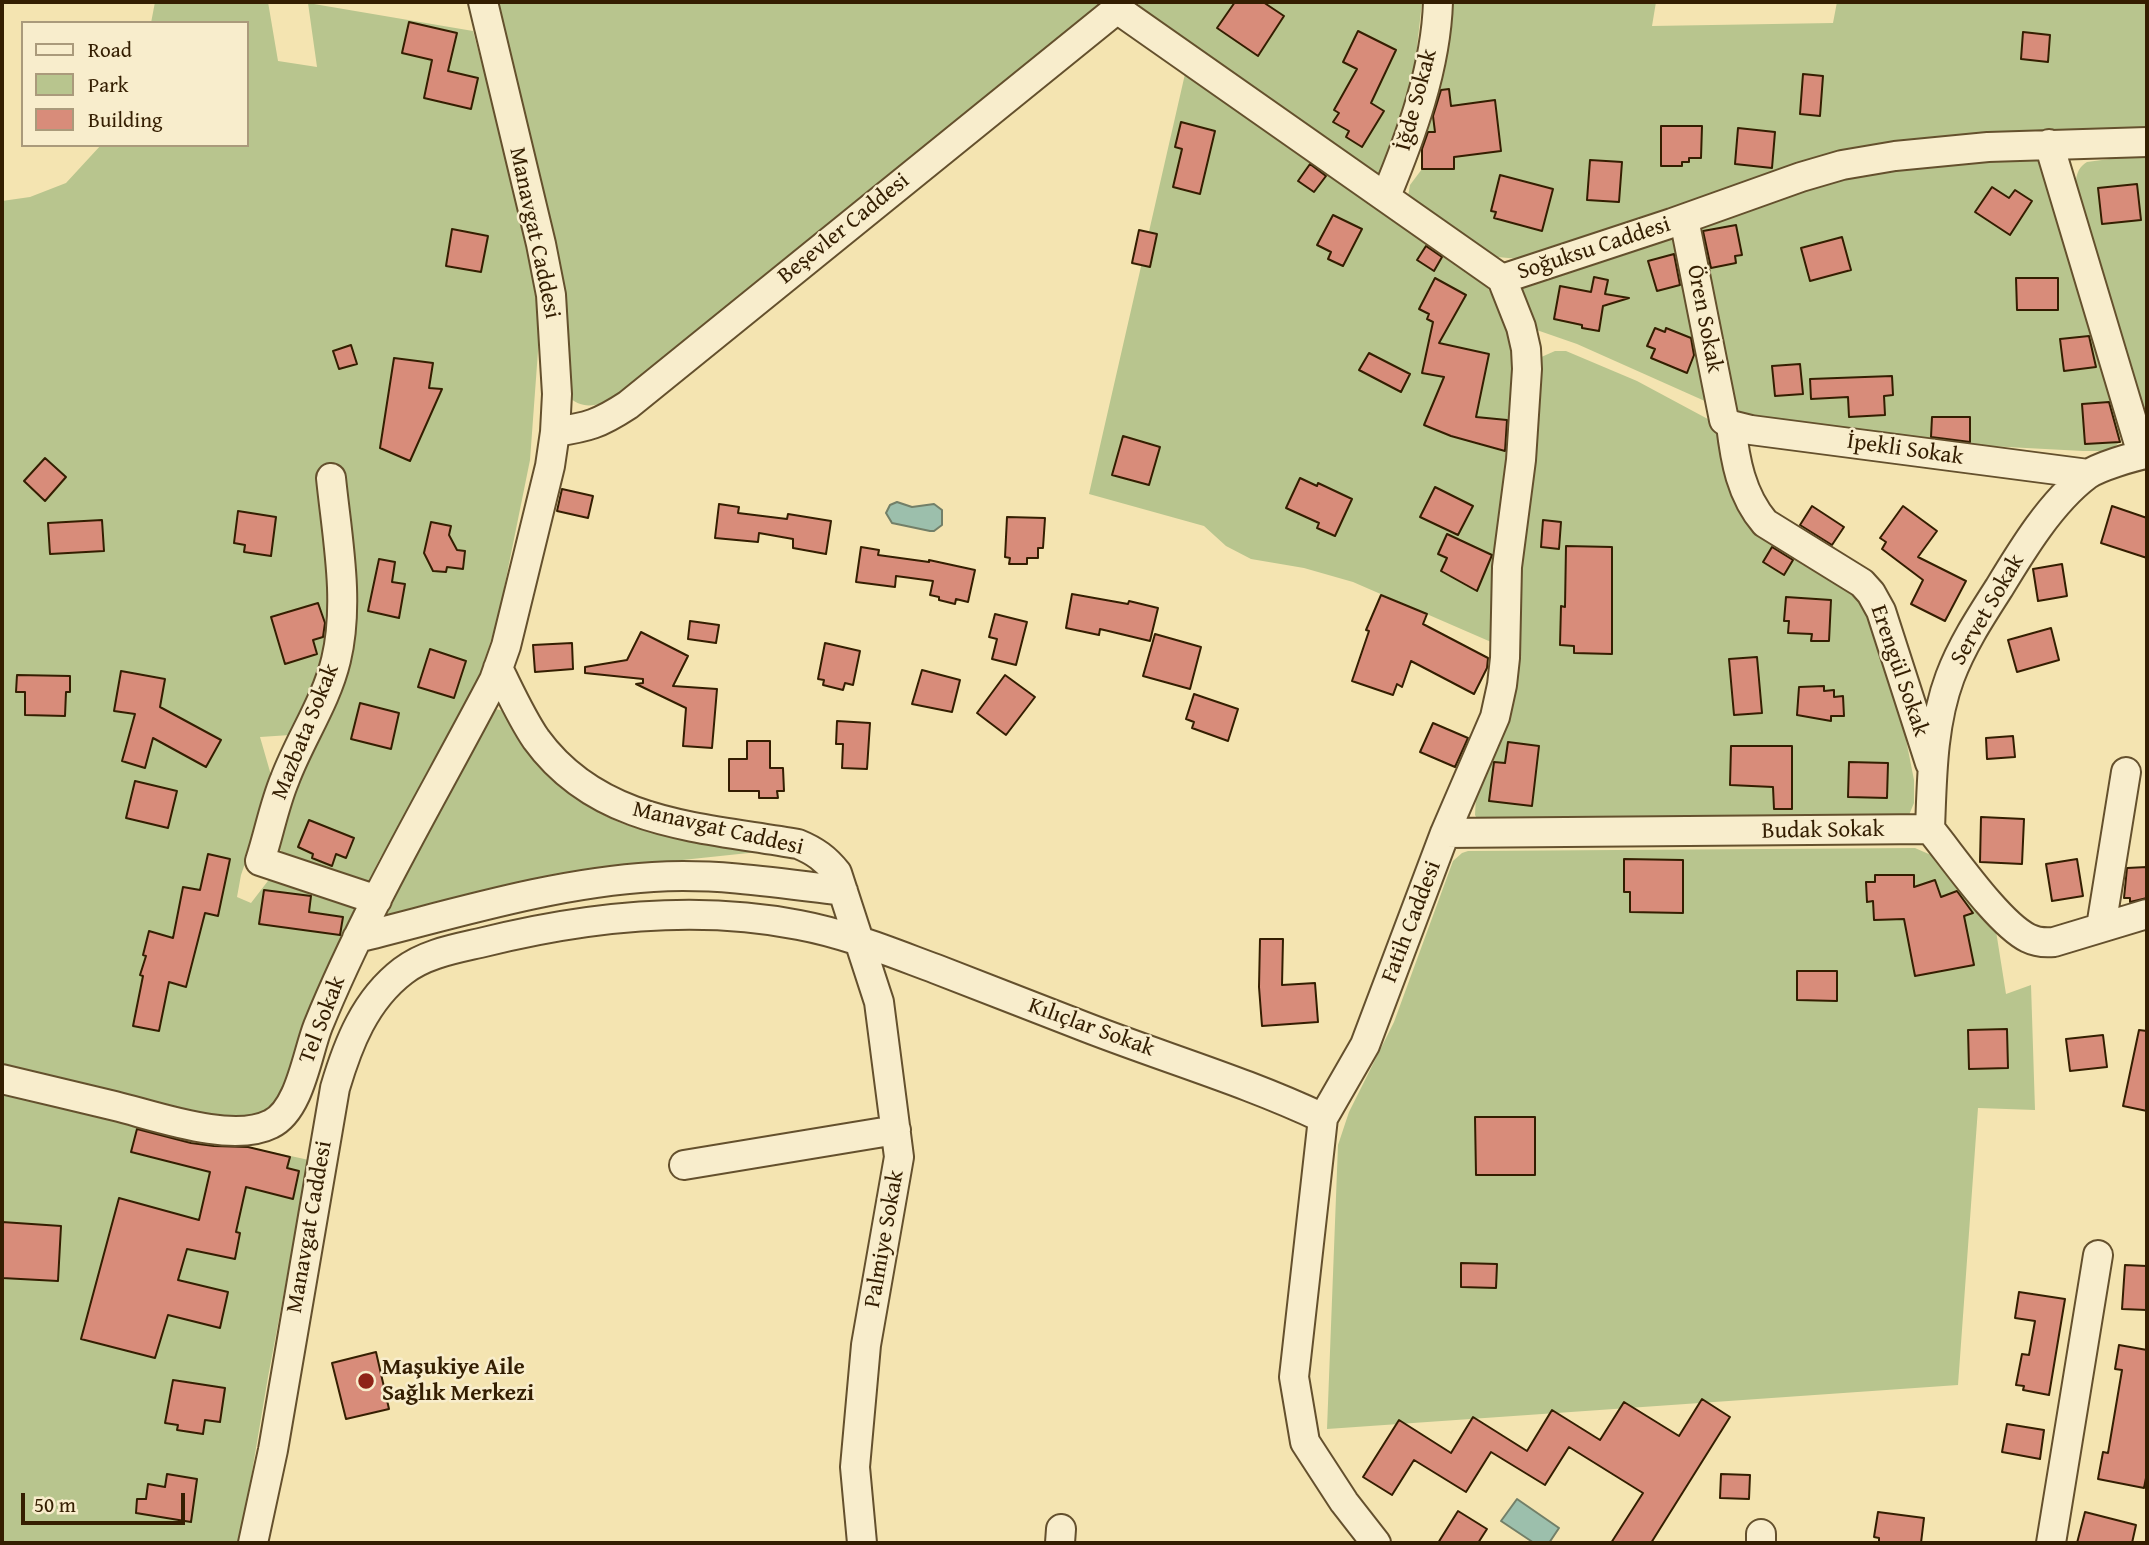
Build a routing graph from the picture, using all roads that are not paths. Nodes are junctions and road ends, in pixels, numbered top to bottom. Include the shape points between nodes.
1 (483, 2) edge
2 (1438, 2) edge
3 (1118, 5) edge
4 (2147, 142) edge
5 (2049, 144) junction
6 (1386, 196) junction
7 (1684, 219) junction
8 (1502, 279) junction
9 (1728, 422) junction
10 (555, 432) junction
11 (2145, 454) edge
12 (2088, 474) junction
13 (331, 478) dead end
14 (498, 668) junction
15 (1933, 771) junction
16 (2126, 772) dead end
17 (1930, 829) junction
18 (1445, 833) junction
19 (844, 891) junction
20 (377, 900) junction
21 (2147, 914) edge
22 (2101, 927) junction
23 (357, 939) junction
24 (858, 939) junction
25 (2, 1079) edge
26 (1324, 1118) junction
27 (896, 1130) junction
28 (684, 1165) dead end
29 (2098, 1255) dead end
30 (253, 1543) edge
31 (862, 1543) edge
32 (1376, 1543) edge
33 (2051, 1543) edge

1 - 10 street, Manavgat Caddesi via 551,295
2 - 6 street, İğde Sokak via 1409,141
3 - 6 street, Soğuksu Caddesi
3 - 10 street, Beşevler Caddesi via 628,405 604,421
4 - 5 street, Soğuksu Caddesi
5 - 7 street, Soğuksu Caddesi via 1940,151 1842,165
5 - 11 street
6 - 8 street, Soğuksu Caddesi
7 - 8 street, Soğuksu Caddesi
7 - 9 street, Ören Sokak
8 - 18 street, Fatih Caddesi via 1521,327 1527,369 1507,567 1505,658 1495,717
9 - 12 street, İpekli Sokak via 1765,432
9 - 15 street, Erengül Sokak via 1741,479 1756,513 1871,593 1881,611
10 - 14 street, Manavgat Caddesi via 526,569
11 - 12 street, Servet Sokak
12 - 15 street, Servet Sokak via 2029,539 1966,642 1939,716
13 - 20 street, Mazbata Sokak via 341,572 336,660 284,780 260,861
14 - 19 street, Manavgat Caddesi via 537,741 586,787 646,817 798,844 828,862
14 - 20 street, Tel Sokak
15 - 17 street, Servet Sokak
16 - 22 street
17 - 18 street, Budak Sokak
17 - 22 street via 2003,918 2029,939 2054,942
18 - 26 street, Fatih Caddesi via 1365,1045
19 - 23 street via 728,877 627,879 566,888
19 - 24 street, Manavgat Caddesi
20 - 23 street, Tel Sokak
21 - 22 street
23 - 25 street, Tel Sokak via 289,1108 271,1124 244,1130 189,1124
24 - 26 street, Kılıçlar Sokak
24 - 27 street, Palmiye Sokak via 879,1002
24 - 30 street, Manavgat Caddesi via 750,918 616,917 503,937 425,958 385,987 355,1031 335,1088
26 - 32 street, Fatih Caddesi via 1294,1377 1305,1442
27 - 28 street
27 - 31 street, Palmiye Sokak via 899,1157 866,1345 855,1467
29 - 33 street

